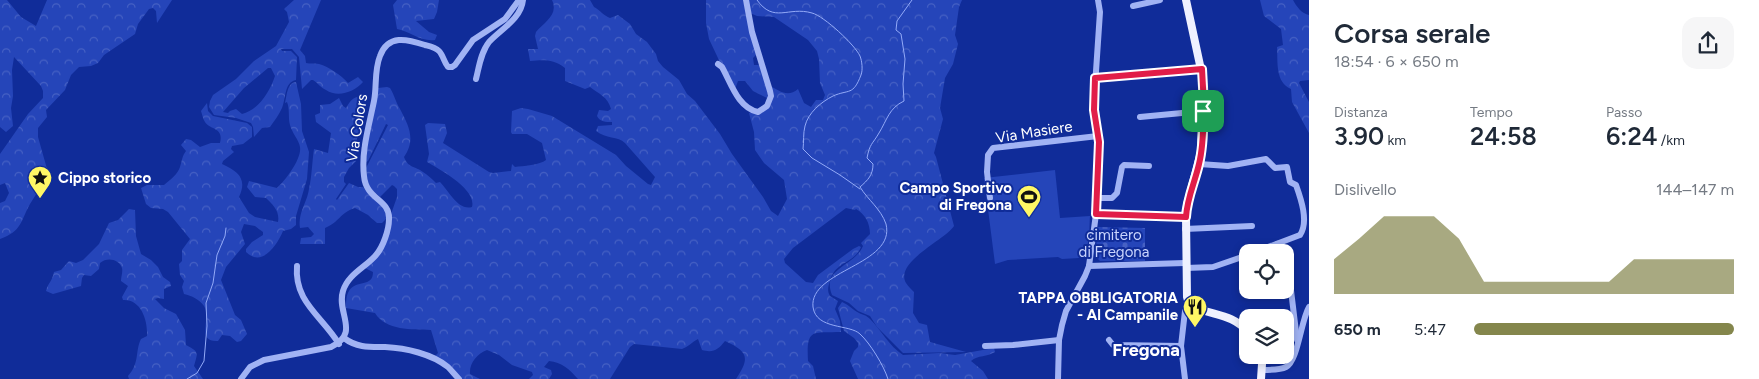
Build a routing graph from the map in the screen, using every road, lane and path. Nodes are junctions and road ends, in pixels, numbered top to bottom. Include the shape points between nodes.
1 (519, 0) edge
2 (523, 0) edge
3 (746, 0) edge
4 (1098, 0) edge
5 (1160, 0) edge
6 (1186, 0) edge
7 (1133, 6) dead end
8 (718, 64) dead end
9 (1202, 69) junction
10 (1095, 78) junction
11 (476, 79) dead end
12 (1203, 111) junction
13 (1140, 117) dead end
14 (1098, 136) junction
15 (1199, 164) junction
16 (1149, 166) dead end
17 (990, 198) dead end
18 (1096, 198) junction
19 (1096, 214) junction
20 (1186, 217) junction
21 (1252, 226) dead end
22 (1186, 229) junction
23 (1277, 244) edge
24 (1239, 258) edge
25 (297, 266) dead end
26 (1089, 266) junction
27 (1185, 266) junction
28 (1293, 299) edge
29 (1189, 304) junction
30 (1309, 307) edge
31 (1239, 322) edge
32 (344, 338) junction
33 (1059, 338) junction
34 (1109, 340) dead end
35 (1298, 342) junction
36 (338, 344) junction
37 (985, 346) dead end
38 (1181, 346) junction
39 (1262, 364) edge
40 (1262, 370) junction
41 (241, 379) edge
42 (459, 379) edge
43 (1058, 379) edge
44 (1185, 379) edge
45 (1261, 379) edge

1 - 32 street, Via Colors via 505,19 473,40 452,67 448,67 436,49 409,40 398,40 381,53 363,173 369,193 389,211 389,225 377,255 349,280 343,290
2 - 11 street via 511,22 487,45
3 - 8 street via 771,96 767,106 758,112 742,104
4 - 10 street
5 - 7 street
6 - 9 main road
9 - 10 street
9 - 12 main road
10 - 14 street via 1094,110
12 - 13 street
12 - 15 main road
14 - 17 street, Via Masiere via 994,148 988,155
14 - 18 street
15 - 20 main road
15 - 23 street via 1228,166 1266,159 1275,168 1287,166 1290,182 1296,185 1302,200 1305,226 1300,235
16 - 18 street via 1124,165 1117,193 1112,198
18 - 19 street
19 - 20 street
19 - 26 street
20 - 22 main road
21 - 22 street
22 - 27 main road
24 - 27 street via 1212,267
25 - 36 street via 297,286 302,297
26 - 27 street
26 - 33 street via 1066,312
27 - 29 main road
28 - 35 street
29 - 31 main road
29 - 38 street via 1185,311
30 - 35 street
32 - 36 street
32 - 42 street via 367,348 409,350 429,357 449,368
33 - 37 street
33 - 43 street
34 - 38 street via 1113,345
35 - 40 street via 1290,365
36 - 41 street via 264,360 250,367
38 - 44 street
39 - 40 main road
40 - 45 main road

